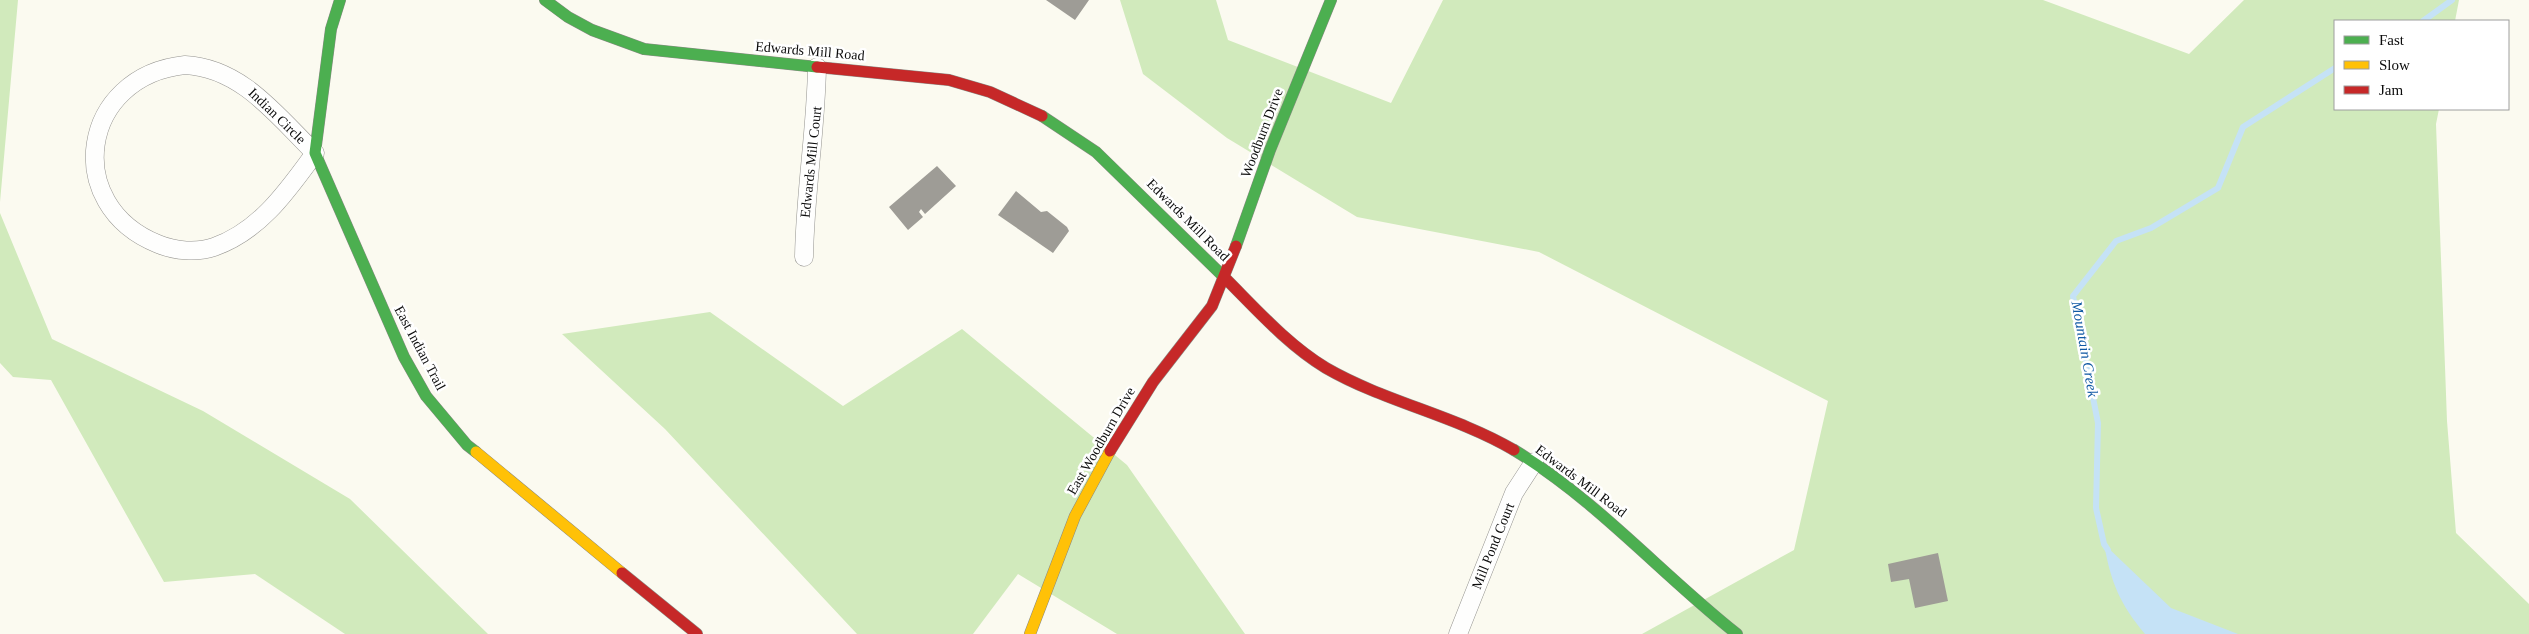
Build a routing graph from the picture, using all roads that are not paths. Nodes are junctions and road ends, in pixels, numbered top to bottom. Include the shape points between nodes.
1 (340, 0) edge
2 (544, 0) edge
3 (1331, 0) edge
4 (818, 67) junction
5 (315, 153) junction
6 (804, 257) dead end
7 (1224, 278) junction
8 (1534, 462) junction
9 (697, 634) edge
10 (1030, 634) edge
11 (1458, 634) edge
12 (1737, 634) edge

1 - 5 street via 331,29
2 - 4 street, Edwards Mill Road via 578,24 604,37 644,49
3 - 7 street, Woodburn Drive via 1270,150
4 - 6 street, Edwards Mill Court via 817,104 804,214
4 - 7 street, Edwards Mill Road via 949,80 996,93 1036,111 1063,126 1096,152
5 - 5 street, Indian Circle via 281,199 242,233 215,247 190,251 149,240 122,222 103,194 95,158 101,122 122,92 150,72 185,66 214,70 254,92
5 - 9 street, East Indian Trail via 404,357 426,396 452,429 488,465
7 - 8 street, Edwards Mill Road via 1288,340 1327,368 1383,395 1469,428
7 - 10 street, East Woodburn Drive via 1212,306 1153,382 1104,460 1075,516
8 - 11 street, Mill Pond Court via 1514,493
8 - 12 street, Edwards Mill Road via 1598,510

